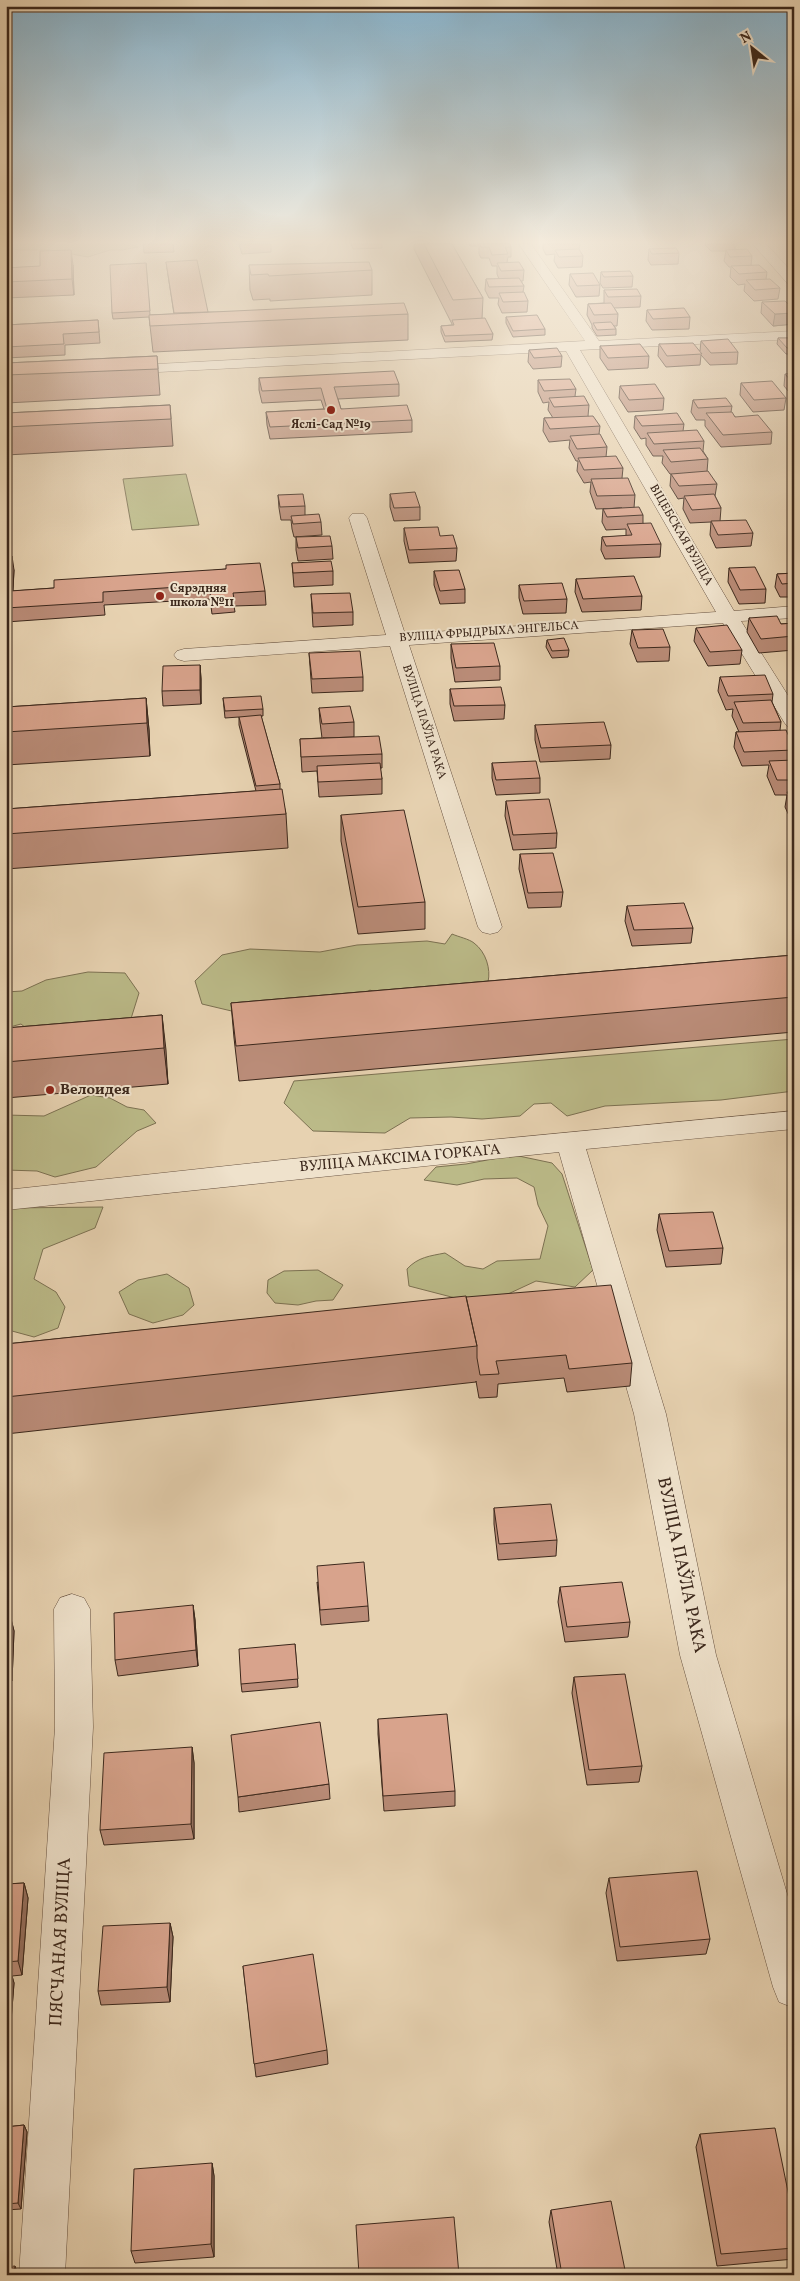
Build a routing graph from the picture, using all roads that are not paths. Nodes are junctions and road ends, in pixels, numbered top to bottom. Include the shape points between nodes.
1 (504, 350) edge
2 (573, 350) edge
3 (106, 371) edge
4 (358, 518) dead end
5 (794, 612) edge
6 (728, 616) junction
7 (397, 638) junction
8 (184, 655) dead end
9 (794, 722) edge
10 (490, 927) dead end
11 (794, 1120) edge
12 (570, 1143) junction
13 (6, 1200) edge
14 (72, 1609) dead end
15 (794, 1987) edge
16 (42, 2275) edge

1 - 3 street
2 - 6 street, ВІЦЕБСКАЯ ВУЛІЦА
4 - 7 street, ВУЛІЦА ПАЎЛА РАКА
5 - 6 street, ВУЛІЦА ФРЫДРЫХА ЭНГЕЛЬСА
6 - 7 street, ВУЛІЦА ФРЫДРЫХА ЭНГЕЛЬСА
6 - 9 street, ВІЦЕБСКАЯ ВУЛІЦА
7 - 8 street, ВУЛІЦА ФРЫДРЫХА ЭНГЕЛЬСА
7 - 10 street, ВУЛІЦА ПАЎЛА РАКА
11 - 12 street, ВУЛІЦА МАКСІМА ГОРКАГА
12 - 13 street, ВУЛІЦА МАКСІМА ГОРКАГА
12 - 15 street, ВУЛІЦА ПАЎЛА РАКА via 650,1414 698,1655
14 - 16 street, ПЯСЧАНАЯ ВУЛІЦА via 74,1727

